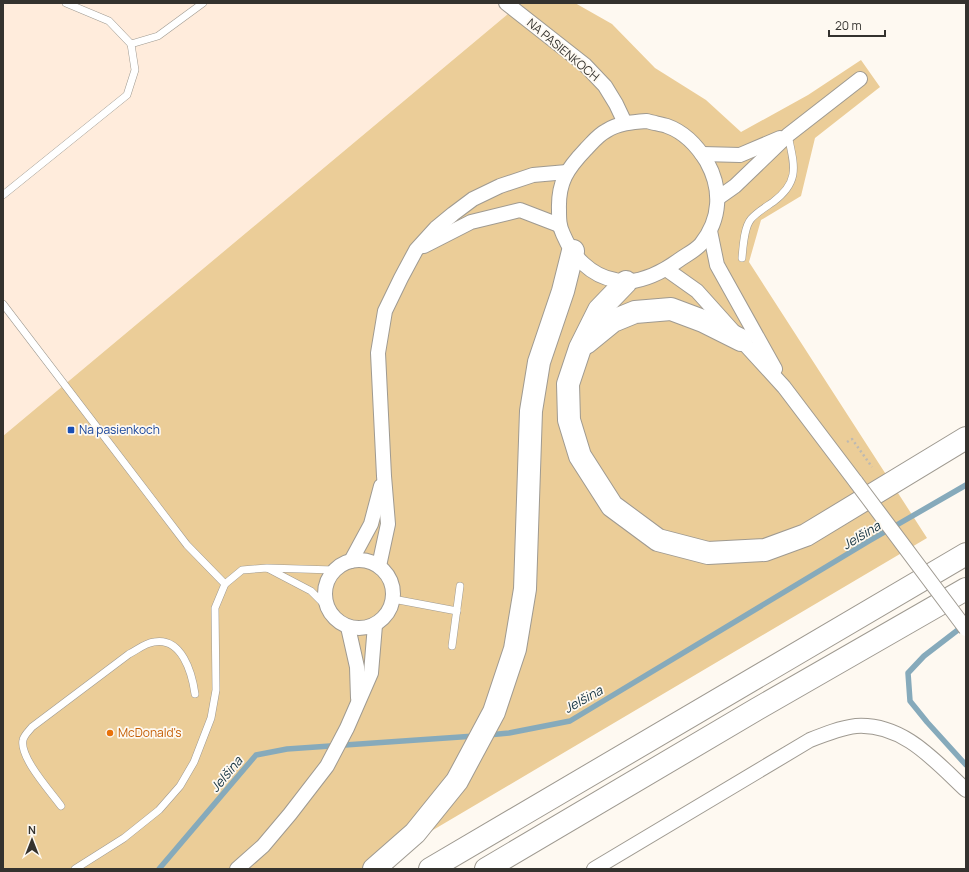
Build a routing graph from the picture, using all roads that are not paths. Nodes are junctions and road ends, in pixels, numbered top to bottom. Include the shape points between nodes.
1 (66, 3) edge
2 (204, 3) edge
3 (506, 3) edge
4 (131, 44) junction
5 (860, 79) dead end
6 (624, 123) junction
7 (788, 135) junction
8 (702, 154) junction
9 (567, 172) junction
10 (3, 195) edge
11 (718, 198) junction
12 (559, 225) junction
13 (710, 231) junction
14 (416, 250) junction
15 (573, 251) junction
16 (742, 258) dead end
17 (666, 269) junction
18 (626, 282) junction
19 (3, 304) edge
20 (741, 340) junction
21 (580, 348) junction
22 (784, 387) junction
23 (966, 438) edge
24 (384, 476) junction
25 (966, 554) edge
26 (350, 561) junction
27 (379, 566) junction
28 (267, 568) junction
29 (334, 570) junction
30 (225, 584) junction
31 (460, 586) dead end
32 (966, 589) edge
33 (393, 600) junction
34 (327, 607) junction
35 (457, 611) junction
36 (375, 625) junction
37 (348, 627) junction
38 (966, 629) edge
39 (452, 646) dead end
40 (195, 694) dead end
41 (358, 704) junction
42 (966, 790) edge
43 (61, 806) dead end
44 (74, 869) edge
45 (237, 869) edge
46 (374, 869) edge
47 (430, 869) edge
48 (486, 869) edge
49 (594, 869) edge

1 - 4 lane via 109,21
2 - 4 lane via 158,36
3 - 6 street, NA PASIENKOCH via 585,66 605,86
4 - 10 lane via 136,70 126,95
5 - 7 street
6 - 8 street via 647,121 668,126 687,138
6 - 9 street via 606,130 578,157
7 - 8 street via 740,154
7 - 11 street via 735,186
7 - 16 lane via 795,166 790,186 750,219 745,233
8 - 11 street via 713,174
9 - 12 street via 560,188
9 - 14 street via 534,174 474,199 436,228
11 - 13 street via 716,215
12 - 14 street via 520,210 471,222
12 - 15 street
13 - 17 street via 700,245
13 - 22 street via 717,264
14 - 24 street via 384,311 378,353
15 - 18 street via 587,268 605,278
15 - 46 highway via 563,291 539,362 531,411 524,589 515,649 494,712 457,781 415,833
17 - 18 street via 648,277
17 - 20 street via 698,291
18 - 21 highway via 599,310
19 - 30 lane via 186,545
20 - 21 highway via 671,309 635,312 613,321
20 - 22 street
21 - 23 highway via 568,384 569,420 580,456 612,506 658,540 708,553 765,550 806,535
22 - 38 street, bridge
24 - 26 street via 371,524
24 - 27 street via 388,524
25 - 47 highway
26 - 27 street via 365,561
26 - 29 street
27 - 33 street via 387,575 392,587
28 - 29 lane
28 - 30 lane via 242,570
28 - 34 lane via 311,591
29 - 34 street via 325,588
30 - 44 lane via 215,608 216,690 211,718 194,762 180,786 159,810 124,838
31 - 35 lane
32 - 48 highway
33 - 35 lane
33 - 36 street via 387,614
34 - 37 street via 335,620
35 - 39 lane
36 - 37 street via 362,629
36 - 41 street via 371,673
37 - 41 street via 357,667
40 - 43 lane via 193,677 177,649 168,642 155,641 130,654 32,727 23,738 22,748 26,758
41 - 45 street via 327,766 263,846
42 - 49 street via 913,742 892,732 856,726 810,740

